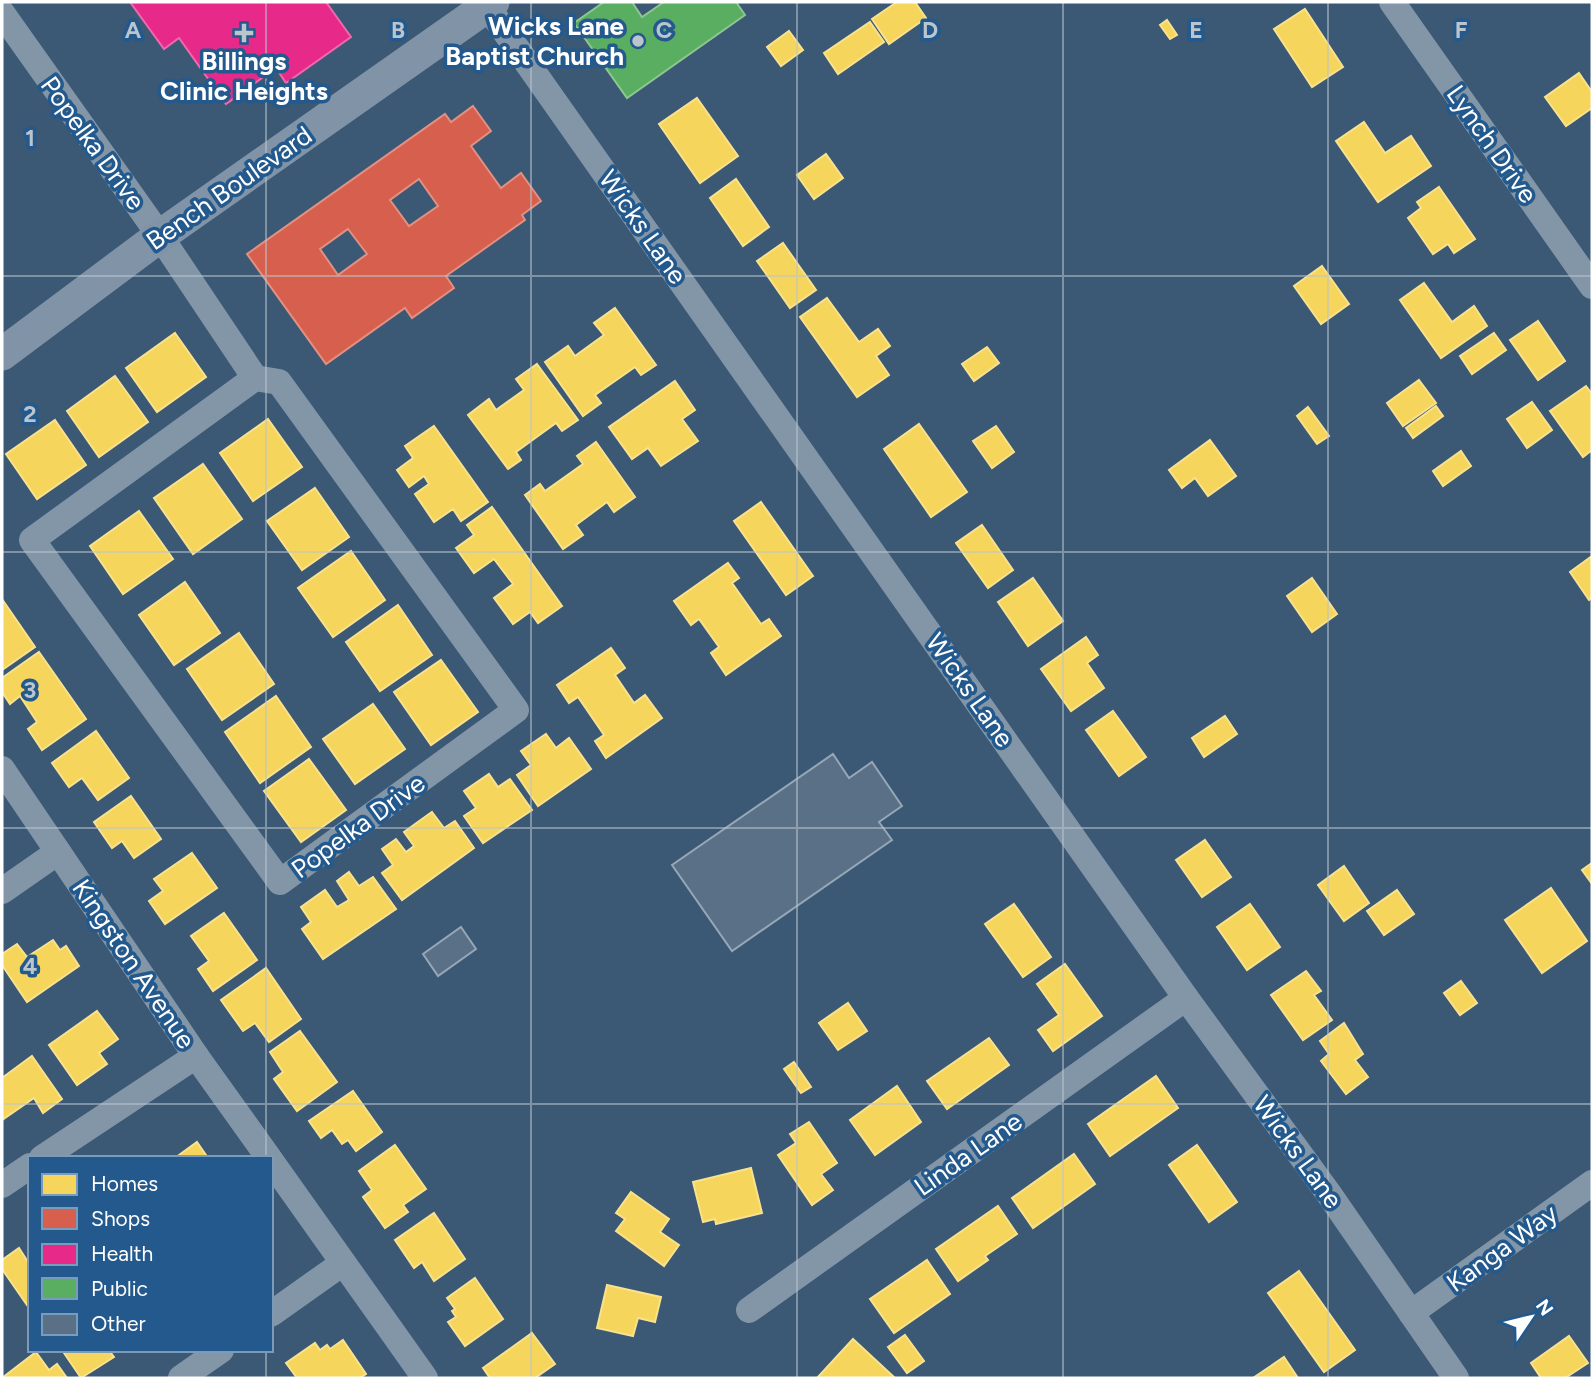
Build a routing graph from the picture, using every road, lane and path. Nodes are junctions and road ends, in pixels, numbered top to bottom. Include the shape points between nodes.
1 (1392, 2) edge
2 (488, 3) edge
3 (2, 13) edge
4 (160, 236) junction
5 (1592, 286) edge
6 (2, 354) edge
7 (255, 378) junction
8 (2, 769) edge
9 (58, 852) junction
10 (2, 891) edge
11 (1186, 998) junction
12 (197, 1056) junction
13 (45, 1156) edge
14 (267, 1156) edge
15 (273, 1164) edge
16 (28, 1167) edge
17 (1592, 1183) edge
18 (2, 1185) edge
19 (343, 1263) junction
20 (749, 1310) dead end
21 (273, 1313) edge
22 (1411, 1313) junction
23 (217, 1352) edge
24 (181, 1378) edge
25 (425, 1378) edge
26 (1456, 1378) edge

1 - 5 street, Lynch Drive
2 - 4 main road, Bench Boulevard
2 - 11 street, Wicks Lane
3 - 4 street, Popelka Drive
4 - 6 main road, Bench Boulevard
4 - 7 street, Popelka Drive
7 - 7 street, Popelka Drive via 279,382 516,710 280,882 32,540
8 - 9 street, Kingston Avenue
9 - 10 street
9 - 12 street, Kingston Avenue
11 - 20 street, Linda Lane
11 - 22 street, Wicks Lane
12 - 13 street
12 - 14 street, Kingston Avenue
15 - 19 street, Kingston Avenue
16 - 18 street
17 - 22 street, Kanga Way
19 - 21 street
19 - 25 street, Kingston Avenue
22 - 26 street, Wicks Lane
23 - 24 street

